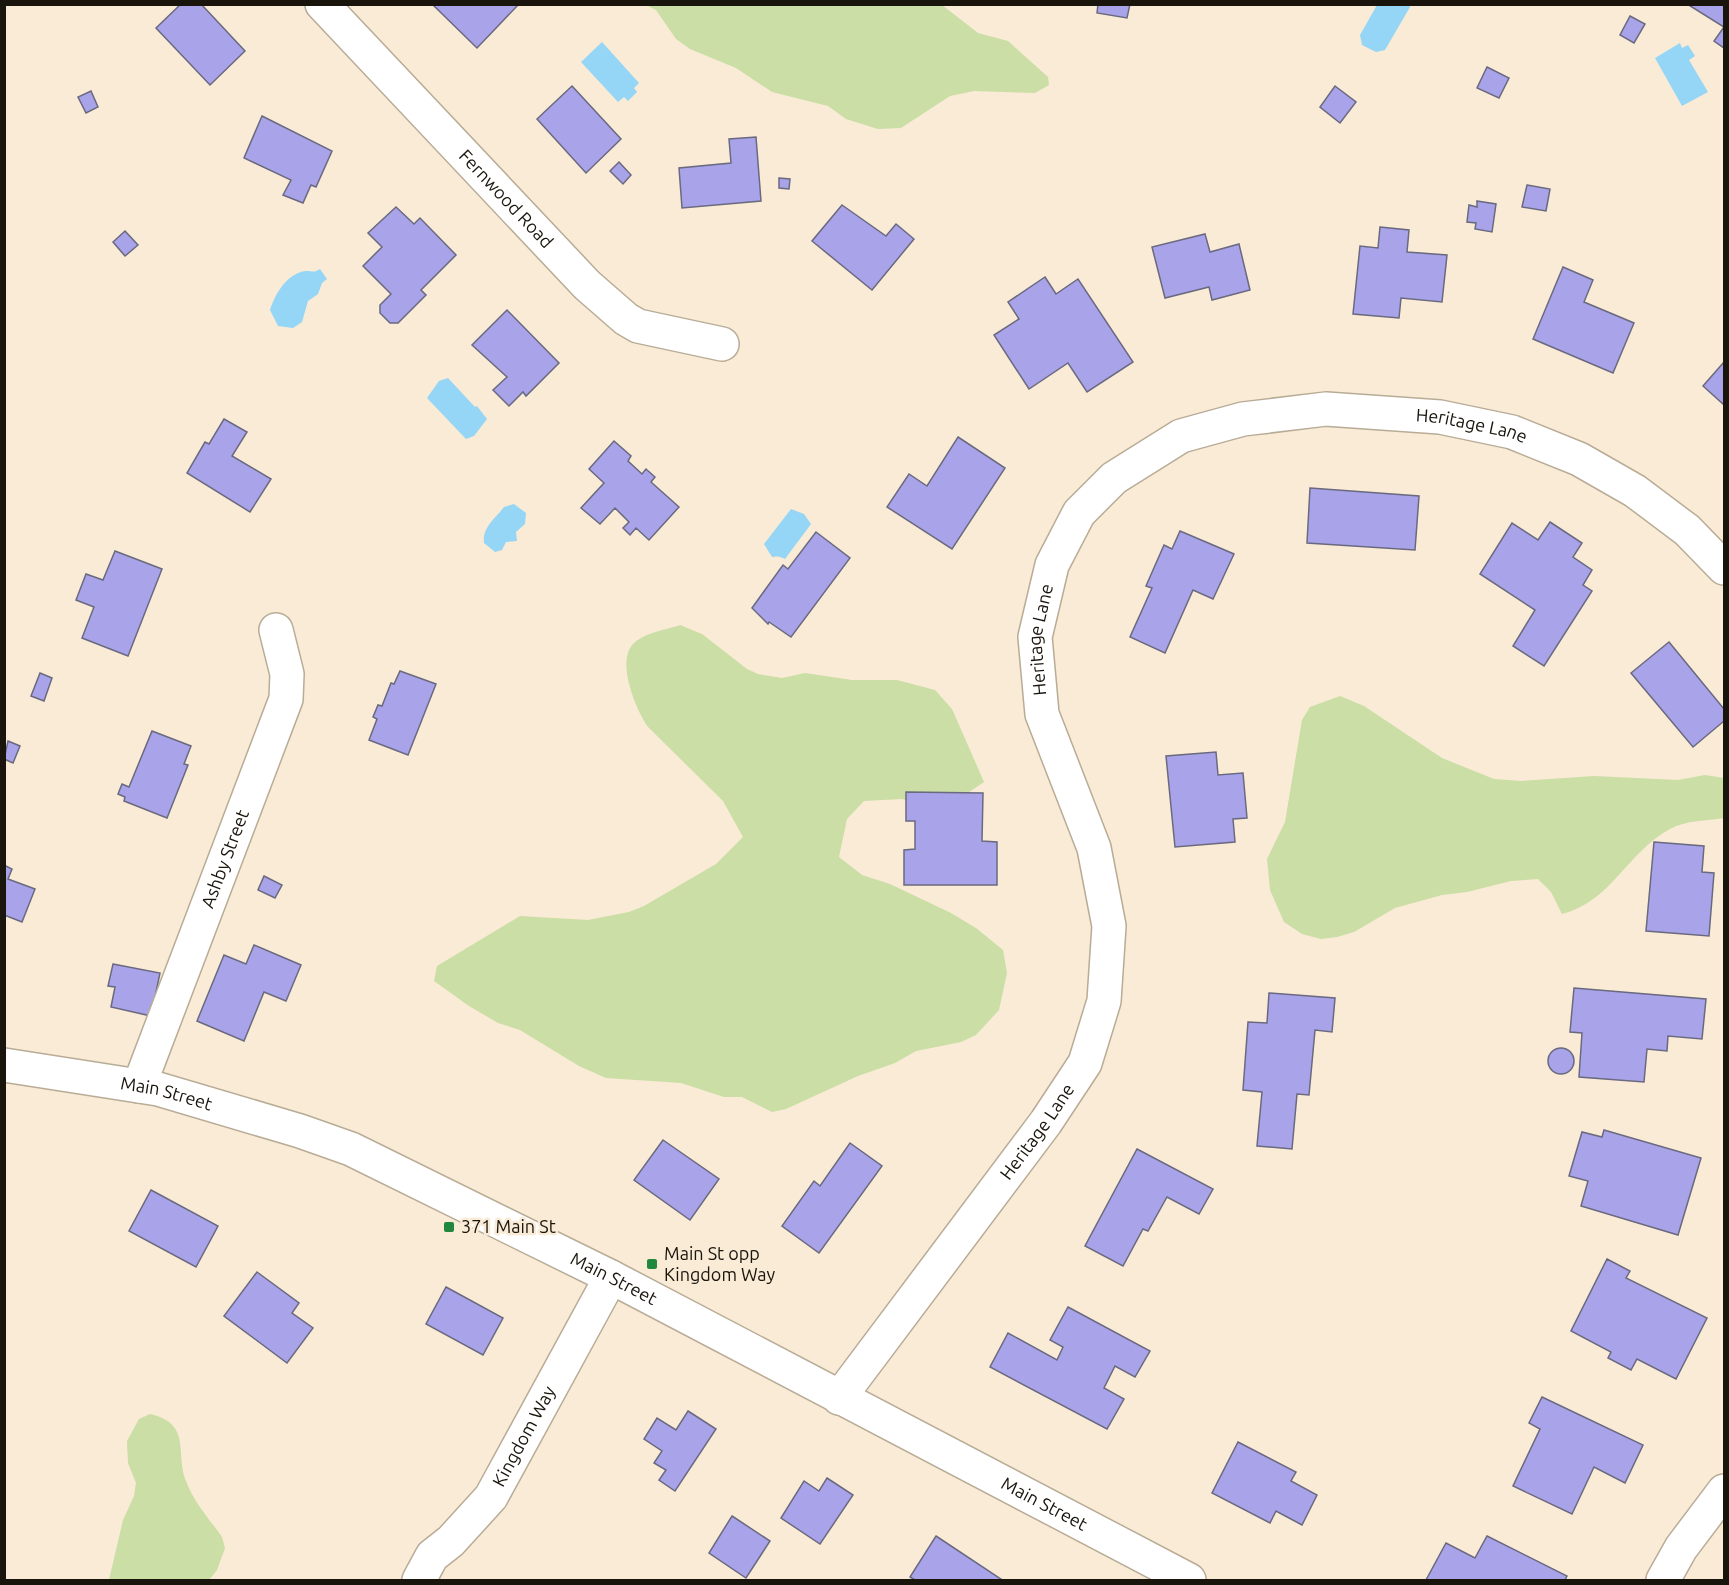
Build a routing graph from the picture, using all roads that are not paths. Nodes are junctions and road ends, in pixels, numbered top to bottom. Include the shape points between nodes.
1 (322, 4) edge
2 (722, 344) dead end
3 (1725, 568) edge
4 (276, 630) dead end
5 (4, 1065) edge
6 (139, 1086) junction
7 (611, 1277) junction
8 (839, 1398) junction
9 (1725, 1491) edge
10 (419, 1581) edge
11 (1189, 1581) edge
12 (1663, 1581) edge

1 - 2 street, Fernwood Road via 587,285 626,319 642,327
3 - 8 street, Heritage Lane via 1687,530 1635,491 1579,459 1512,432 1440,417 1326,409 1243,419 1181,436 1114,478 1079,513 1052,565 1035,637 1042,714 1094,848 1109,926 1104,1002 1085,1063 1046,1122
4 - 6 street, Ashby Street via 287,674 286,699
5 - 6 street, Main Street
6 - 7 street, Main Street via 229,1109 351,1149
7 - 8 street, Main Street
7 - 10 street, Kingdom Way via 491,1497 432,1557
8 - 11 street, Main Street
9 - 12 street via 1681,1548

